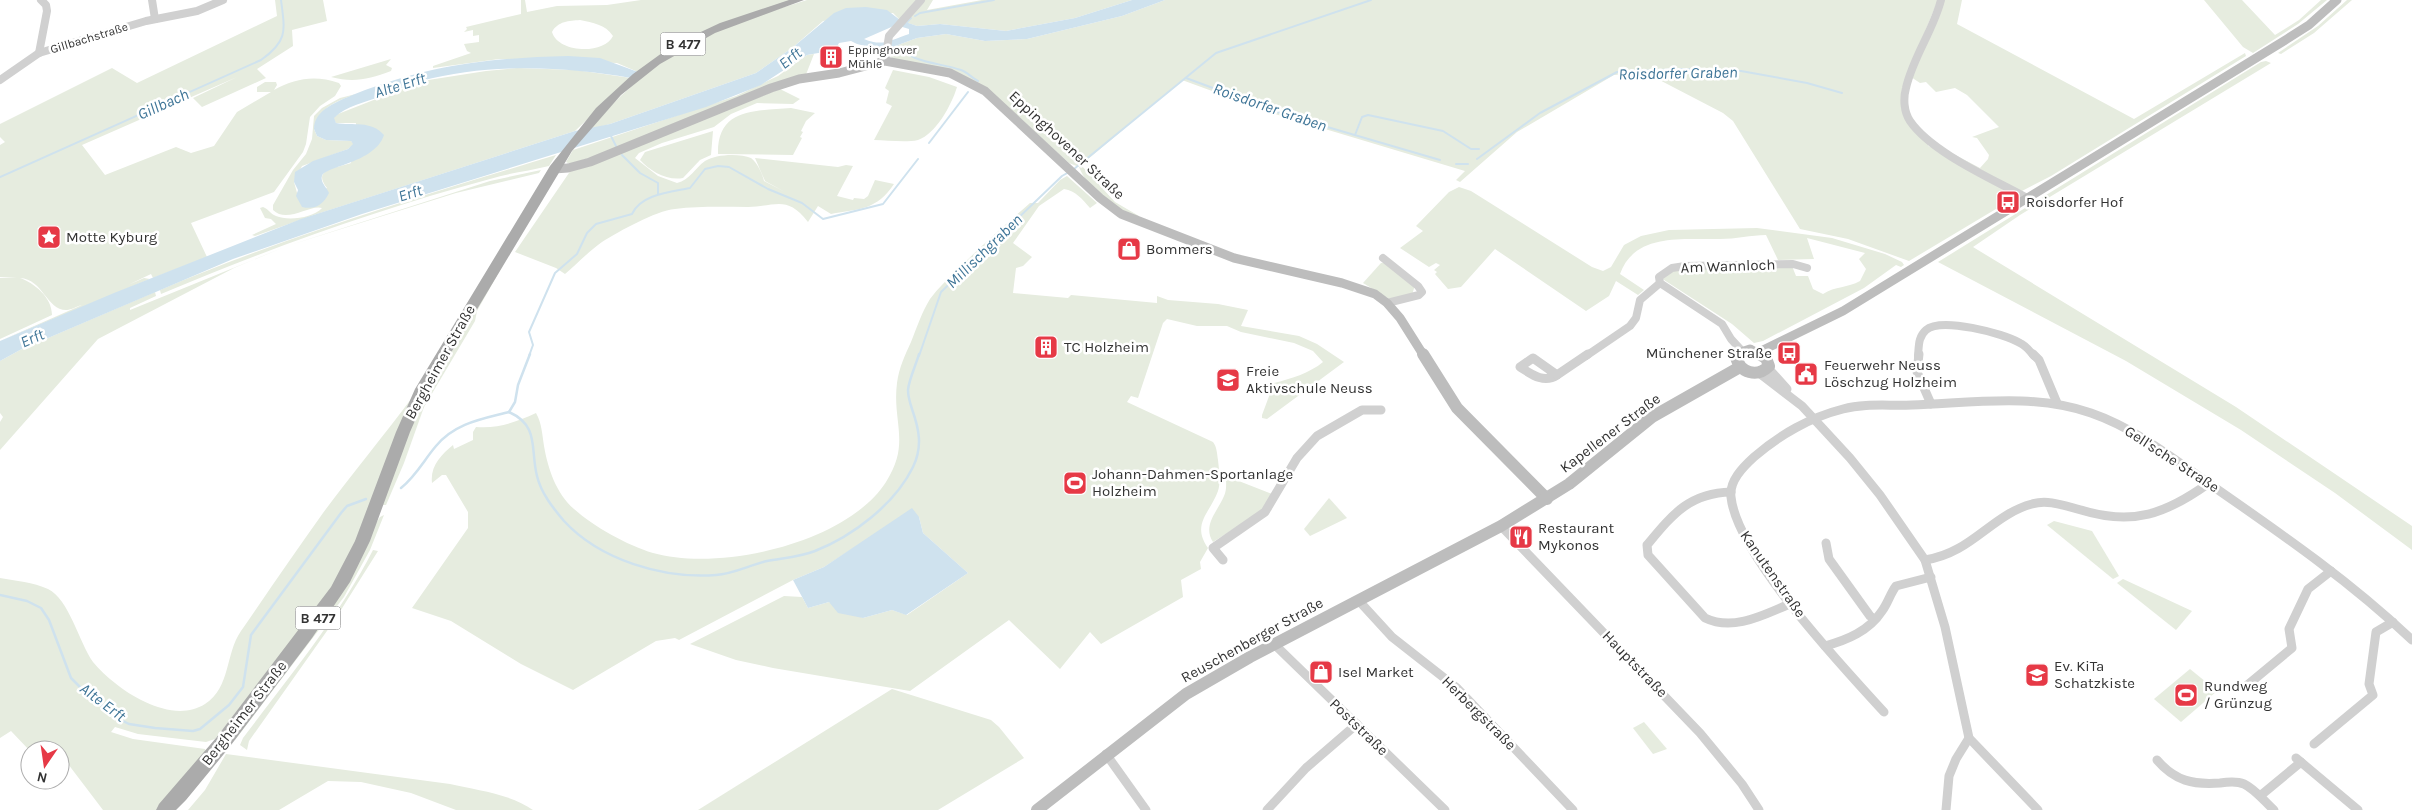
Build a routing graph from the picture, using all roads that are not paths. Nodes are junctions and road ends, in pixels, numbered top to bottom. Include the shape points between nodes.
1 (41, 0) edge
2 (152, 0) edge
3 (223, 0) edge
4 (799, 0) edge
5 (921, 0) edge
6 (1941, 0) edge
7 (2337, 0) edge
8 (155, 19) junction
9 (901, 23) joint
10 (887, 40) joint
11 (39, 53) junction
12 (885, 57) junction
13 (0, 80) edge
14 (554, 169) junction
15 (2027, 198) junction
16 (1383, 258) dead end
17 (1807, 268) dead end
18 (1660, 283) junction
19 (1387, 303) junction
20 (1742, 351) junction
21 (1763, 363) junction
22 (1740, 367) junction
23 (1558, 376) dead end
24 (2057, 403) junction
25 (1931, 404) junction
26 (1380, 410) dead end
27 (1814, 419) junction
28 (2209, 483) junction
29 (1731, 492) junction
30 (1546, 499) junction
31 (1500, 526) junction
32 (1826, 544) dead end
33 (1224, 560) dead end
34 (1925, 560) junction
35 (2331, 571) junction
36 (1931, 577) junction
37 (1358, 601) junction
38 (1792, 604) junction
39 (1875, 619) junction
40 (2393, 622) junction
41 (2412, 640) edge
42 (1274, 644) junction
43 (1825, 646) junction
44 (2245, 687) dead end
45 (1884, 712) dead end
46 (1356, 724) junction
47 (1969, 738) junction
48 (2314, 744) dead end
49 (1106, 754) junction
50 (2157, 760) dead end
51 (2298, 760) joint
52 (2260, 796) junction
53 (165, 810) edge
54 (1037, 810) edge
55 (1146, 810) edge
56 (1267, 810) edge
57 (1444, 810) edge
58 (1573, 810) edge
59 (1759, 810) edge
60 (1946, 810) edge
61 (2038, 810) edge
62 (2274, 810) edge
63 (2358, 810) edge

1 - 11 street via 47,11
2 - 8 street
3 - 8 street, Gillbachstraße via 197,10
4 - 14 main road, Bergheimer Straße / B 477 via 730,23 683,44 639,75 588,124
5 - 9 street
6 - 15 street via 1906,86 1904,103 1907,115 1931,142
7 - 15 main road via 2288,39
8 - 11 street, Gillbachstraße
9 - 10 street
10 - 12 street
11 - 13 street, Gillbachstraße
12 - 14 main road via 839,73 786,83 590,162
12 - 19 main road, Eppinghovener Straße via 937,69 973,83 1001,104 1115,211 1234,258 1356,286
14 - 53 main road, Bergheimer Straße / B 477 via 413,407 363,539 345,577 326,607 219,747
15 - 21 main road via 1830,318
16 - 19 street via 1422,292
17 - 18 street, Am Wannloch via 1793,264 1678,266 1659,276
18 - 20 street, Am Wannloch via 1722,324
18 - 23 street, Am Wannloch via 1640,300 1633,324
19 - 30 main road, Eppinghovener Straße via 1404,323 1457,408
20 - 21 main road via 1750,349
20 - 22 main road via 1736,357
21 - 22 main road via 1749,372
21 - 27 street
22 - 30 main road, Kapellener Straße via 1652,417 1570,484
24 - 25 street, Gell'sche Straße
24 - 25 street via 2039,360 2021,343 1992,332 1942,325 1925,330 1919,342 1918,372
24 - 28 street, Gell'sche Straße via 2128,429
25 - 27 street, Gell'sche Straße via 1856,406
26 - 33 street via 1362,410 1317,436 1297,458 1267,509 1213,548
27 - 29 street via 1751,460 1734,480
27 - 34 street via 1880,495
28 - 34 street via 2176,506 2132,518 2102,516 2051,503 2028,505 1951,555
28 - 35 street, Gell'sche Straße
29 - 38 street, Kanutenstraße via 1735,516 1742,532
29 - 38 street via 1720,491 1683,504 1647,545 1648,556 1705,618 1714,623 1737,623
30 - 31 main road, Kapellener Straße
31 - 37 main road, Reuschenberger Straße
31 - 59 street, Hauptstraße via 1700,733
32 - 39 street via 1829,559
34 - 36 street
35 - 40 street, Gell'sche Straße
35 - 44 street via 2308,589 2289,629 2292,648
36 - 39 street via 1896,586
36 - 47 street
37 - 42 main road, Reuschenberger Straße
37 - 58 street, Herbergstraße via 1392,637 1457,688
38 - 43 street, Kanutenstraße
39 - 43 street via 1858,634
40 - 41 street, Gell'sche Straße
40 - 48 street via 2376,632 2369,684 2372,694
42 - 46 street, Poststraße
42 - 49 main road, Reuschenberger Straße via 1186,694
43 - 45 street, Kanutenstraße
46 - 56 street via 1306,768
46 - 57 street, Poststraße
47 - 60 street via 1950,772
47 - 61 street
49 - 54 main road, Reuschenberger Straße
49 - 55 street
50 - 52 street via 2168,774 2207,784 2240,783
51 - 52 street
51 - 63 street
52 - 62 street

